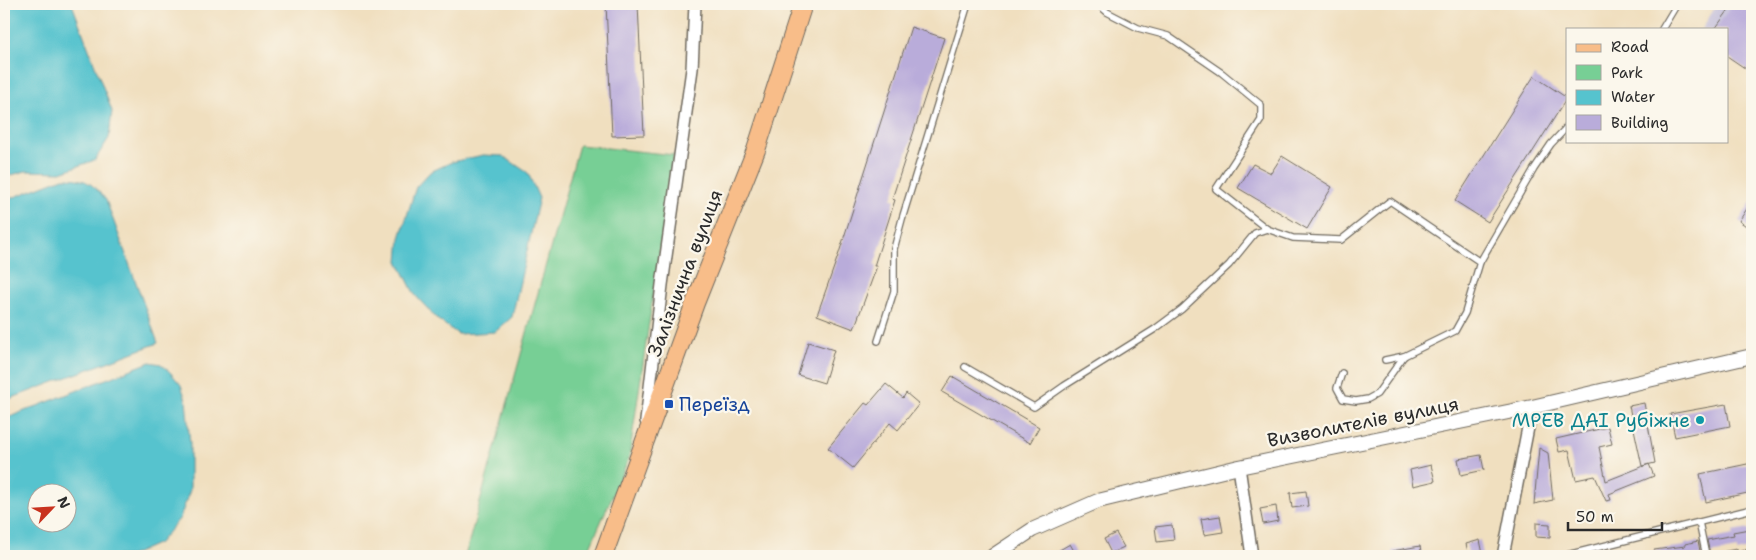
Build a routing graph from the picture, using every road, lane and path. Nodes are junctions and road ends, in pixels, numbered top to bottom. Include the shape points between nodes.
1 (695, 4) edge
2 (803, 4) edge
3 (968, 4) edge
4 (1098, 4) edge
5 (1677, 4) edge
6 (1663, 28) edge
7 (1566, 128) edge
8 (1266, 229) junction
9 (1480, 262) junction
10 (878, 341) dead end
11 (1404, 356) junction
12 (1752, 356) edge
13 (1385, 360) dead end
14 (965, 367) dead end
15 (1342, 373) dead end
16 (1532, 408) junction
17 (644, 440) junction
18 (1239, 467) junction
19 (1752, 509) edge
20 (1699, 522) junction
21 (603, 556) edge
22 (993, 556) edge
23 (1252, 556) edge
24 (1503, 556) edge
25 (1563, 556) edge
26 (1706, 556) edge

1 - 17 street via 692,69
2 - 17 main road, Залізнична вулиця via 756,150
3 - 10 lane via 902,219 894,250 894,291
4 - 8 lane via 1138,28 1168,36 1261,105 1261,120 1216,189
5 - 6 lane
7 - 9 lane via 1534,169
8 - 9 lane via 1293,238 1341,240 1390,200
8 - 14 lane via 1254,233 1229,265 1182,309 1034,406
9 - 11 lane via 1465,313 1455,331
11 - 13 lane
11 - 15 lane via 1377,394 1368,398 1356,401 1343,399 1338,388
12 - 16 street, Визволителів вулиця
16 - 18 street, Визволителів вулиця
16 - 24 street
17 - 21 main road, Залізнична вулиця
18 - 22 street, Визволителів вулиця via 1098,501 1032,530
18 - 23 street
19 - 20 lane
20 - 25 lane
20 - 26 lane

